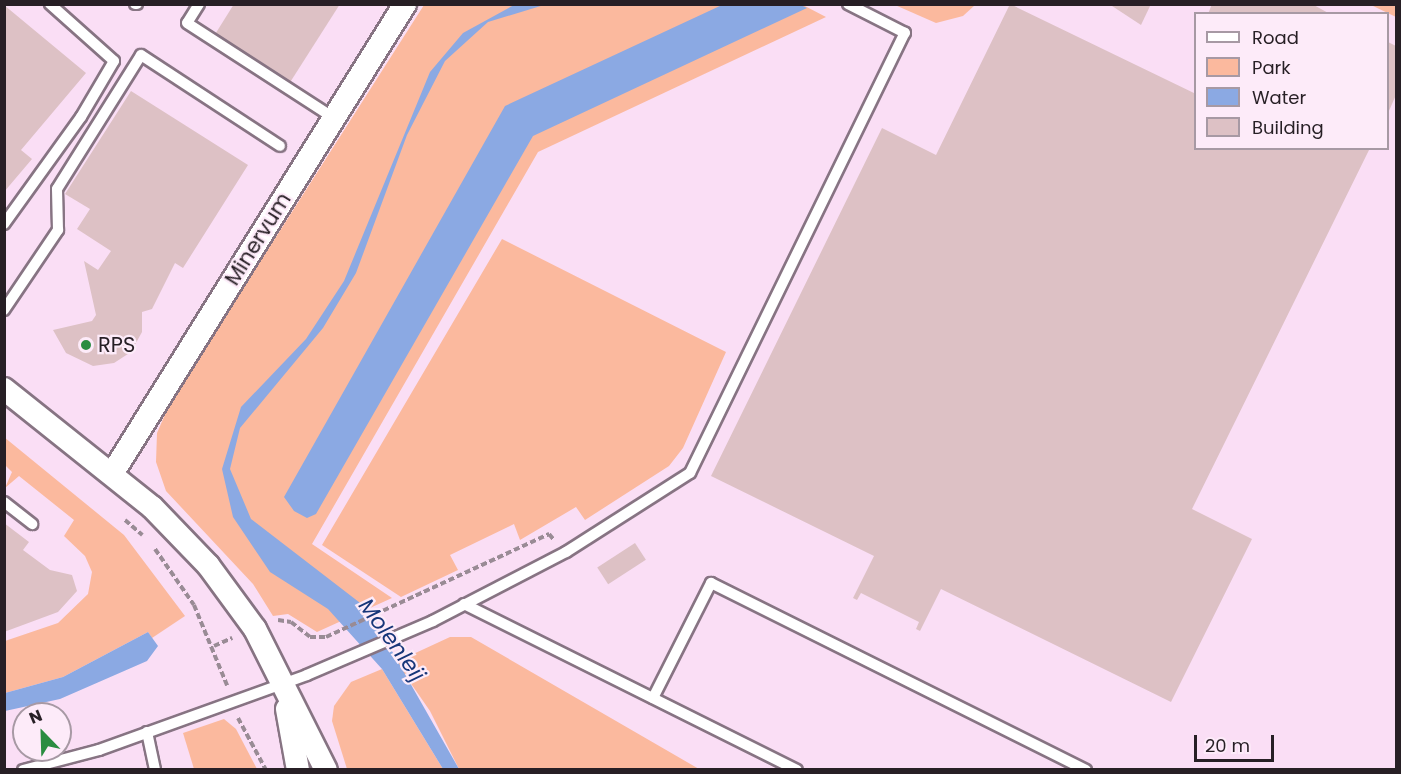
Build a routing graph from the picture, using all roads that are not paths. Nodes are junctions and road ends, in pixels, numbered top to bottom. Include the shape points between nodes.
1 (50, 4) edge
2 (199, 4) edge
3 (405, 4) edge
4 (848, 4) edge
5 (334, 118) junction
6 (280, 146) dead end
7 (4, 224) edge
8 (4, 310) edge
9 (4, 389) edge
10 (112, 474) junction
11 (4, 502) edge
12 (32, 524) dead end
13 (464, 604) junction
14 (283, 683) junction
15 (653, 698) junction
16 (147, 732) junction
17 (23, 770) edge
18 (155, 770) edge
19 (298, 770) edge
20 (326, 770) edge
21 (797, 770) edge
22 (1086, 770) edge

1 - 7 lane via 114,61 81,117
2 - 5 lane via 187,22
3 - 5 street, Minervum
4 - 13 lane via 905,33 690,473 566,552
5 - 10 street, Minervum
6 - 8 lane via 141,56 57,189 58,230
9 - 10 street
10 - 14 street via 208,565 245,613
11 - 12 lane
13 - 14 lane via 433,621
13 - 15 lane
14 - 16 lane
14 - 19 street
14 - 20 street
15 - 21 lane
15 - 22 lane via 711,583
16 - 17 lane
16 - 18 lane

